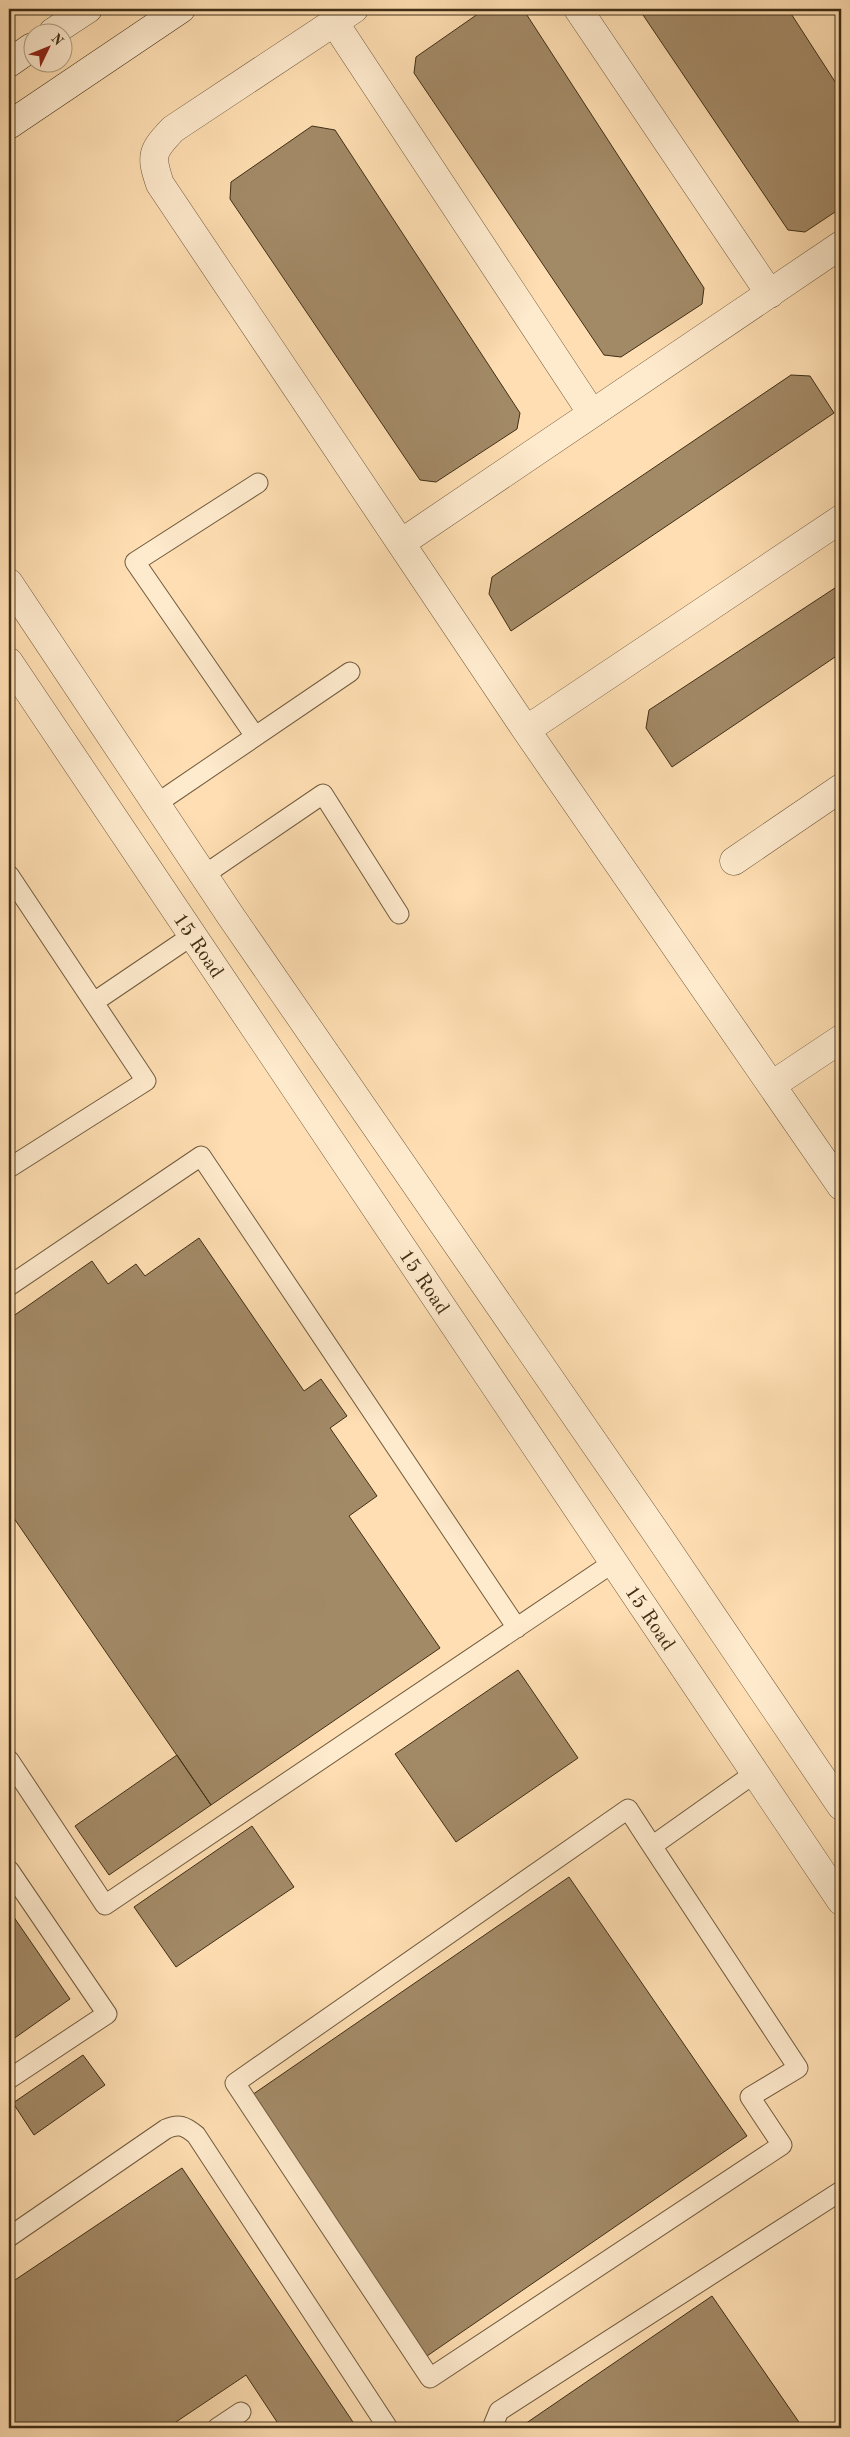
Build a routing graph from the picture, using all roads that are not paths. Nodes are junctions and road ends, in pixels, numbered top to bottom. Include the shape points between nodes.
1 (88, 9) edge
2 (181, 9) edge
3 (578, 9) edge
4 (344, 15) edge
5 (68, 22) edge
6 (22, 54) edge
7 (9, 63) edge
8 (9, 126) edge
9 (841, 245) edge
10 (770, 294) junction
11 (591, 412) junction
12 (258, 483) dead end
13 (841, 519) edge
14 (401, 542) junction
15 (9, 583) edge
16 (9, 662) edge
17 (350, 672) dead end
18 (526, 730) junction
19 (255, 736) junction
20 (841, 788) edge
21 (156, 804) junction
22 (734, 861) dead end
23 (9, 875) edge
24 (204, 875) junction
25 (168, 899) junction
26 (399, 914) dead end
27 (193, 935) junction
28 (94, 1002) junction
29 (841, 1040) edge
30 (772, 1085) junction
31 (9, 1168) edge
32 (841, 1186) edge
33 (9, 1286) edge
34 (614, 1562) junction
35 (517, 1628) junction
36 (9, 1760) edge
37 (755, 1772) junction
38 (841, 1806) edge
39 (652, 1846) junction
40 (9, 1870) edge
41 (841, 1901) edge
42 (9, 2079) edge
43 (841, 2191) edge
44 (9, 2237) edge
45 (241, 2412) dead end
46 (217, 2428) edge
47 (388, 2428) edge
48 (492, 2428) edge

1 - 5 street
2 - 8 street
3 - 10 street
4 - 11 street
4 - 14 street via 173,129 158,145 152,163 160,184
6 - 7 street
9 - 10 street
10 - 11 street
11 - 14 street
12 - 19 lane via 135,562
13 - 18 street
14 - 18 street
15 - 21 street
16 - 25 street, 15 Road
17 - 19 lane
18 - 30 street
19 - 21 lane
20 - 22 street
21 - 24 street
23 - 28 lane
24 - 25 street
24 - 26 lane via 323,794
24 - 38 street
25 - 27 street, 15 Road
27 - 28 lane
27 - 34 street, 15 Road
28 - 31 lane via 146,1080
29 - 30 street
30 - 32 street
33 - 35 lane via 201,1156
34 - 35 lane
34 - 37 street, 15 Road
35 - 36 lane via 105,1905
37 - 39 lane
37 - 41 street, 15 Road
39 - 39 lane via 628,1809 235,2082 430,2378 782,2144 750,2097 798,2068
40 - 42 lane via 107,2014
43 - 48 lane via 499,2412
44 - 47 lane via 166,2129 174,2125 185,2126 196,2136
45 - 46 lane

